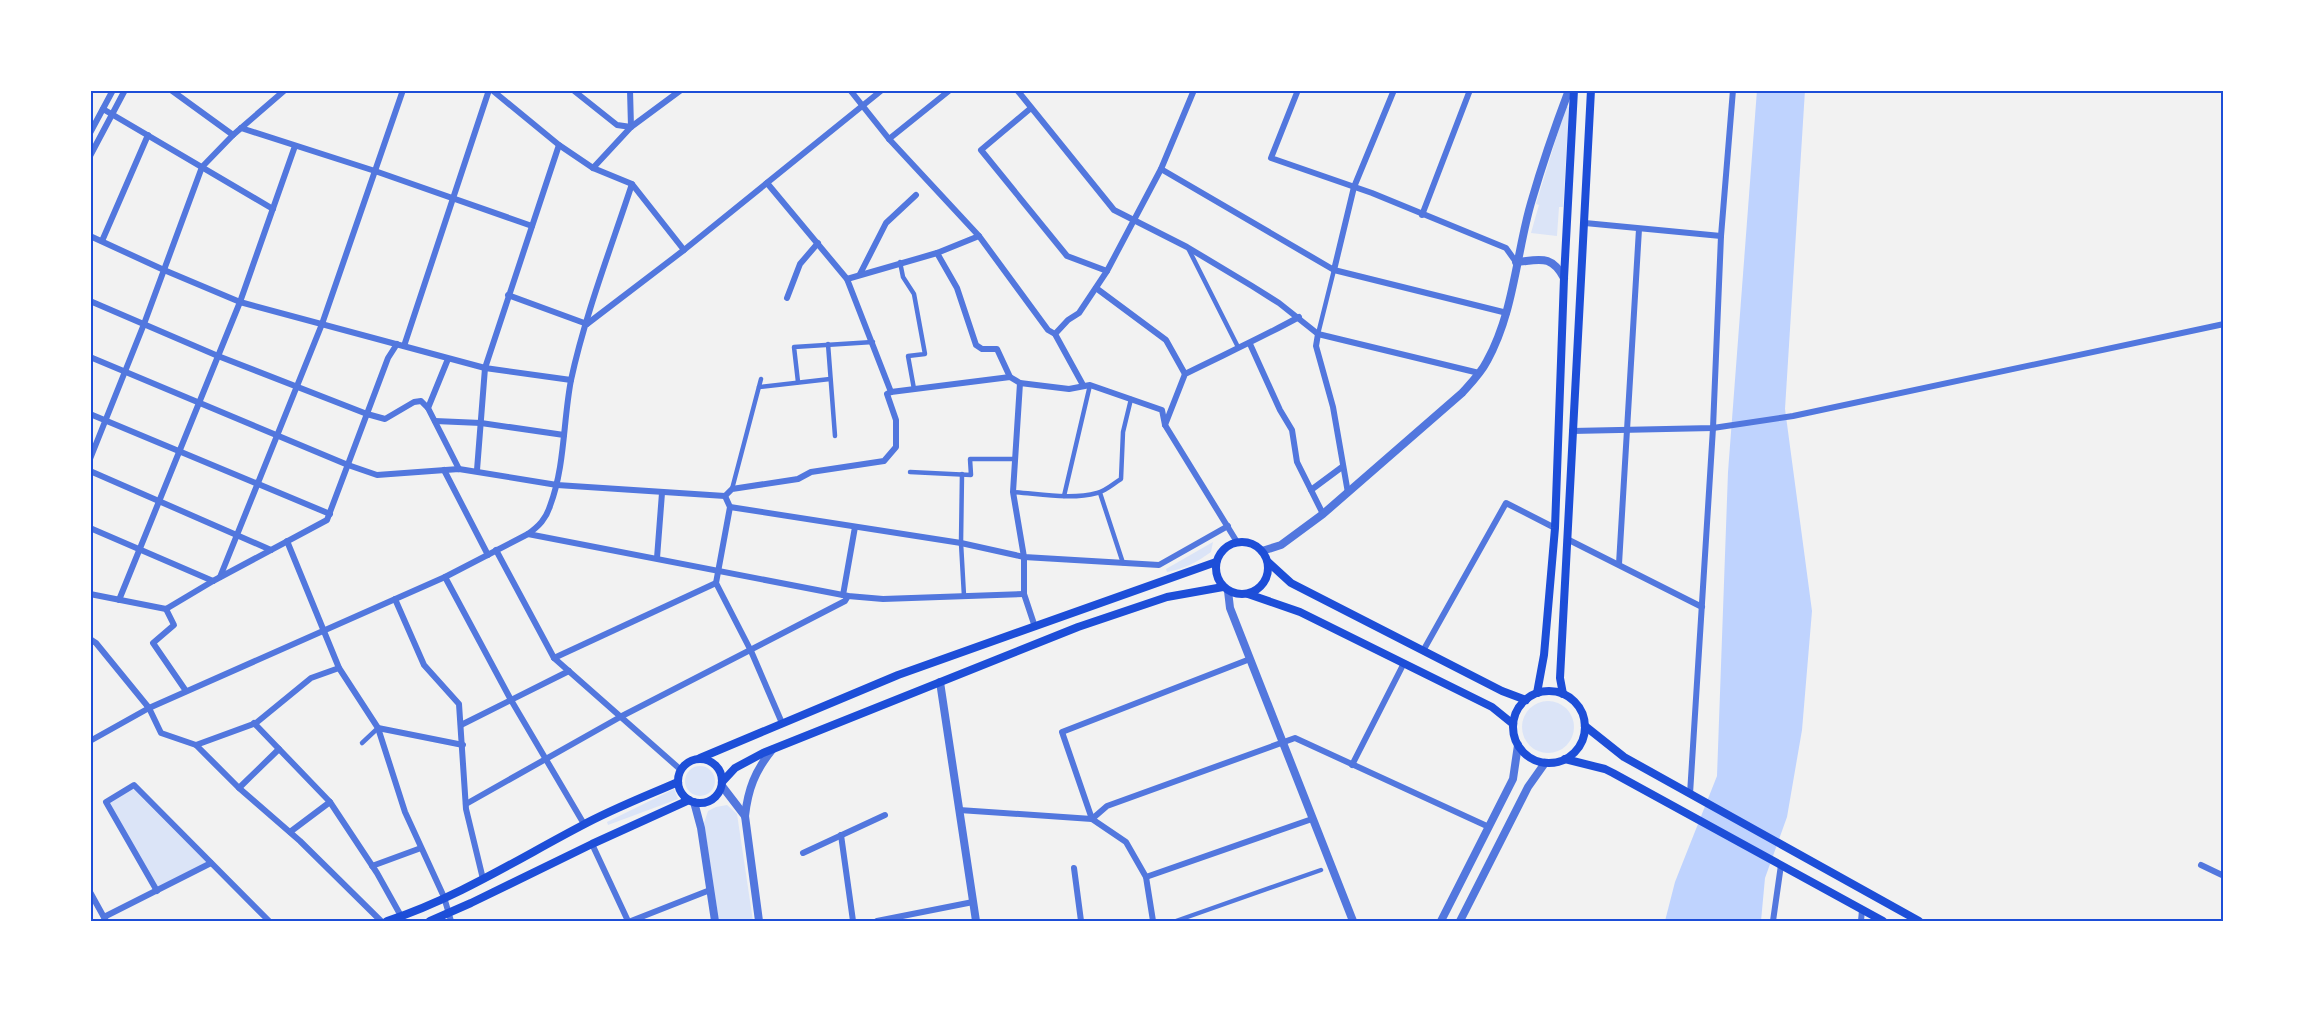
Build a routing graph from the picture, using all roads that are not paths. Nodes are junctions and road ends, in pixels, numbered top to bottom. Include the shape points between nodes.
1 (113, 90) edge
2 (125, 90) edge
3 (171, 90) edge
4 (285, 90) edge
5 (403, 90) edge
6 (490, 90) edge
7 (573, 90) edge
8 (630, 90) edge
9 (681, 90) edge
10 (849, 90) edge
11 (882, 90) edge
12 (950, 90) edge
13 (1017, 90) edge
14 (1194, 90) edge
15 (1298, 90) edge
16 (1394, 90) edge
17 (1470, 90) edge
18 (1569, 90) edge
19 (1574, 90) edge
20 (1591, 90) edge
21 (1733, 90) edge
22 (862, 107) junction
23 (1031, 108) junction
24 (103, 109) junction
25 (112, 114) junction
26 (632, 127) junction
27 (241, 128) junction
28 (90, 133) edge
29 (148, 135) junction
30 (233, 135) junction
31 (889, 139) junction
32 (559, 145) junction
33 (295, 146) junction
34 (90, 156) edge
35 (202, 167) junction
36 (593, 168) junction
37 (1161, 170) junction
38 (375, 171) junction
39 (767, 183) junction
40 (632, 184) junction
41 (1354, 187) junction
42 (916, 195) dead end
43 (453, 198) junction
44 (273, 209) junction
45 (1422, 215) junction
46 (1135, 222) junction
47 (1585, 224) junction
48 (532, 226) junction
49 (1639, 229) junction
50 (90, 236) edge
51 (979, 236) junction
52 (1721, 236) junction
53 (102, 241) junction
54 (818, 243) junction
55 (1187, 247) junction
56 (684, 250) junction
57 (937, 253) junction
58 (900, 262) junction
59 (1516, 262) junction
60 (164, 270) junction
61 (1334, 270) junction
62 (1107, 271) junction
63 (860, 274) junction
64 (1564, 278) junction
65 (847, 279) junction
66 (1096, 288) junction
67 (508, 295) junction
68 (787, 298) dead end
69 (90, 301) edge
70 (240, 302) junction
71 (1507, 313) junction
72 (1299, 317) junction
73 (144, 324) junction
74 (322, 324) junction
75 (587, 324) junction
76 (2224, 324) edge
77 (1055, 334) junction
78 (1318, 334) junction
79 (873, 342) junction
80 (828, 344) junction
81 (1250, 344) junction
82 (400, 345) junction
83 (1239, 347) junction
84 (218, 356) junction
85 (90, 357) edge
86 (448, 358) junction
87 (485, 368) junction
88 (125, 372) junction
89 (1479, 373) junction
90 (1185, 374) junction
91 (1010, 377) junction
92 (761, 379) dead end
93 (830, 379) junction
94 (571, 381) junction
95 (798, 382) junction
96 (1020, 383) junction
97 (1086, 385) junction
98 (297, 387) junction
99 (759, 387) junction
100 (914, 389) junction
101 (891, 392) junction
102 (1131, 399) junction
103 (199, 403) junction
104 (428, 408) junction
105 (90, 414) edge
106 (367, 414) junction
107 (106, 421) junction
108 (435, 421) junction
109 (481, 423) junction
110 (1165, 425) junction
111 (1713, 428) junction
112 (1627, 430) junction
113 (1572, 431) junction
114 (564, 435) junction
115 (277, 436) junction
116 (835, 436) dead end
117 (179, 453) junction
118 (90, 459) edge
119 (1014, 459) junction
120 (348, 465) junction
121 (1342, 467) junction
122 (459, 469) junction
123 (444, 470) junction
124 (477, 470) junction
125 (90, 471) edge
126 (910, 472) dead end
127 (962, 474) junction
128 (257, 485) junction
129 (557, 485) junction
130 (732, 489) junction
131 (1311, 490) junction
132 (1013, 492) junction
133 (662, 493) junction
134 (1100, 493) junction
135 (1348, 493) junction
136 (725, 496) junction
137 (1064, 496) junction
138 (159, 501) junction
139 (730, 507) junction
140 (1323, 514) junction
141 (328, 517) junction
142 (1228, 526) junction
143 (855, 527) junction
144 (90, 528) edge
145 (1555, 528) junction
146 (528, 534) junction
147 (237, 535) junction
148 (1567, 539) junction
149 (287, 541) junction
150 (1237, 542) junction
151 (961, 543) junction
152 (140, 549) junction
153 (271, 550) junction
154 (496, 550) junction
155 (1262, 551) junction
156 (488, 555) junction
157 (1024, 556) junction
158 (657, 558) junction
159 (1216, 562) junction
160 (1268, 562) junction
161 (1123, 563) junction
162 (1619, 564) junction
163 (717, 569) junction
164 (220, 577) junction
165 (445, 577) junction
166 (213, 581) junction
167 (716, 583) junction
168 (1226, 589) junction
169 (90, 594) edge
170 (1024, 594) junction
171 (1248, 594) junction
172 (846, 595) junction
173 (964, 596) junction
174 (395, 599) junction
175 (119, 600) junction
176 (1702, 607) junction
177 (166, 609) junction
178 (1035, 627) junction
179 (324, 632) junction
180 (90, 639) edge
181 (751, 651) junction
182 (1422, 651) junction
183 (554, 658) junction
184 (1250, 659) junction
185 (1404, 663) junction
186 (339, 668) junction
187 (569, 671) junction
188 (940, 682) junction
189 (186, 691) junction
190 (1537, 693) junction
191 (1563, 694) junction
192 (511, 700) junction
193 (1526, 700) junction
194 (149, 708) junction
195 (621, 716) junction
196 (254, 723) junction
197 (782, 723) junction
198 (1513, 724) junction
199 (461, 725) junction
200 (1585, 726) junction
201 (378, 728) junction
202 (90, 741) edge
203 (362, 743) dead end
204 (1282, 744) junction
205 (196, 745) junction
206 (463, 745) junction
207 (1518, 745) junction
208 (279, 749) junction
209 (772, 749) junction
210 (700, 758) junction
211 (545, 759) junction
212 (1565, 759) junction
213 (1545, 763) junction
214 (1352, 765) junction
215 (681, 770) junction
216 (678, 782) junction
217 (722, 784) junction
218 (239, 788) junction
219 (1694, 796) junction
220 (692, 801) junction
221 (330, 802) junction
222 (466, 804) junction
223 (959, 810) junction
224 (885, 814) dead end
225 (745, 816) junction
226 (1092, 819) junction
227 (1312, 819) junction
228 (584, 824) junction
229 (1489, 827) junction
230 (290, 832) junction
231 (841, 835) junction
232 (592, 844) junction
233 (421, 848) junction
234 (803, 853) dead end
235 (212, 863) junction
236 (1781, 865) junction
237 (2201, 865) dead end
238 (372, 866) junction
239 (1074, 868) dead end
240 (1321, 870) dead end
241 (2224, 876) edge
242 (1146, 877) junction
243 (483, 879) junction
244 (710, 890) junction
245 (157, 891) junction
246 (90, 892) edge
247 (444, 897) junction
248 (973, 902) junction
249 (1862, 910) junction
250 (401, 916) junction
251 (450, 917) edge
252 (105, 919) edge
253 (892, 920) edge
254 (269, 921) edge
255 (381, 921) edge
256 (387, 921) edge
257 (430, 921) edge
258 (629, 921) edge
259 (715, 921) edge
260 (759, 921) edge
261 (853, 921) edge
262 (877, 921) edge
263 (976, 921) edge
264 (1081, 921) edge
265 (1153, 921) edge
266 (1176, 921) edge
267 (1353, 921) edge
268 (1441, 921) edge
269 (1460, 921) edge
270 (1773, 921) edge
271 (1861, 921) edge
272 (1883, 921) edge
273 (1919, 921) edge

1 - 24 street
2 - 25 street
3 - 30 street
4 - 27 street
5 - 38 street
6 - 32 street
6 - 43 street
7 - 26 street via 617,126
8 - 26 street
9 - 26 street
10 - 22 street
11 - 22 street
12 - 31 street
13 - 23 street
14 - 37 street
15 - 41 street via 1271,158
16 - 41 street
17 - 45 street
18 - 59 street via 1531,202
19 - 64 main road
20 - 47 main road
21 - 52 street
22 - 31 street
22 - 39 street
23 - 46 street via 1114,210
23 - 62 street via 981,150 1067,256
24 - 25 street
24 - 28 street
25 - 29 street
25 - 34 street
26 - 36 street
27 - 30 street
27 - 33 street
29 - 35 street
29 - 53 street
30 - 35 street
31 - 51 street
32 - 36 street
32 - 48 street
33 - 38 street
33 - 44 street
35 - 44 street
35 - 60 street
36 - 40 street
37 - 46 street
37 - 61 street
38 - 43 street
38 - 74 street
39 - 54 street
39 - 56 street
40 - 56 street
40 - 75 street
41 - 45 street
41 - 61 street
42 - 63 street via 886,223
43 - 48 street
43 - 82 street
44 - 70 street
45 - 59 street via 1506,248
46 - 55 street
46 - 62 street
47 - 49 street
47 - 113 main road
48 - 67 street
49 - 52 street
49 - 112 street
50 - 53 street
51 - 57 street
51 - 77 street via 1048,330
52 - 111 street
53 - 60 street
54 - 65 street
54 - 68 street via 800,264
55 - 72 street
55 - 83 street
56 - 75 street
57 - 58 street
57 - 91 street via 957,288 976,345 982,350 997,349
58 - 63 street
58 - 100 street via 903,277 914,294 925,354 908,356
59 - 64 street via 1549,260
59 - 71 street
60 - 70 street
60 - 73 street
61 - 71 street
61 - 78 street
62 - 66 street
63 - 65 street
64 - 145 main road
65 - 79 street
66 - 77 street via 1079,313
66 - 90 street via 1166,340
67 - 75 street
67 - 87 street
69 - 73 street
70 - 74 street
70 - 84 street
71 - 89 street
72 - 78 street
72 - 81 street
73 - 84 street
73 - 88 street
74 - 82 street
74 - 98 street
75 - 94 street
76 - 111 street via 1793,416
77 - 97 street
78 - 89 street
78 - 121 street via 1316,346 1333,407
79 - 80 street
79 - 101 street
80 - 93 street
80 - 95 street via 794,347
81 - 83 street
81 - 131 street via 1292,430 1297,462
82 - 86 street
82 - 106 street via 388,358
83 - 90 street
84 - 98 street
84 - 103 street
85 - 88 street
86 - 87 street
86 - 104 street
87 - 94 street
87 - 109 street
88 - 103 street
88 - 107 street
89 - 135 street via 1462,393
90 - 110 street
91 - 96 street
91 - 100 street
92 - 99 street
93 - 95 street
93 - 116 street
94 - 114 street
95 - 99 street
96 - 97 street via 1069,389
96 - 119 street
97 - 102 street
97 - 137 street
98 - 106 street
98 - 115 street
99 - 130 street
100 - 101 street
101 - 130 street via 887,394 896,420 896,447 884,461
102 - 110 street via 1162,410
102 - 134 street via 1123,432 1122,479
103 - 115 street
103 - 117 street
104 - 106 street via 421,401 386,419
104 - 108 street
105 - 107 street
106 - 120 street
107 - 117 street
107 - 118 street
108 - 109 street
108 - 122 street
109 - 114 street
109 - 124 street
110 - 142 street
111 - 112 street
111 - 176 street
112 - 113 street
112 - 162 street
113 - 148 main road
114 - 129 street
115 - 120 street
115 - 128 street
117 - 128 street
117 - 138 street
119 - 127 street via 970,459 971,475
119 - 132 street
120 - 123 street via 377,476
120 - 141 street
121 - 131 street
121 - 135 street
122 - 123 street
122 - 124 street
123 - 156 street
124 - 129 street
125 - 138 street
126 - 127 street
127 - 151 street
128 - 141 street
128 - 147 street
129 - 133 street
129 - 146 street via 546,516
130 - 136 street
131 - 140 street
132 - 137 street
132 - 157 street
133 - 136 street
133 - 158 street
134 - 137 street
134 - 161 street
135 - 140 street
136 - 139 street
138 - 147 street
138 - 152 street
139 - 143 street
139 - 163 street
140 - 155 street via 1281,545
141 - 149 street
142 - 150 street
142 - 161 street via 1159,565
143 - 151 street
143 - 172 street
144 - 152 street
145 - 182 street via 1506,502
145 - 190 main road
146 - 154 street
146 - 158 street
147 - 153 street
147 - 164 street
148 - 162 street
148 - 191 main road via 1560,678
149 - 153 street
149 - 179 street
150 - 155 main road via 1251,543
150 - 159 main road via 1224,549
151 - 157 street
151 - 173 street
152 - 166 street
152 - 175 street
153 - 164 street
154 - 156 street
154 - 183 street
155 - 160 main road
156 - 165 street
157 - 161 street
157 - 170 street
158 - 163 street
159 - 168 main road via 1216,571
159 - 178 main road
160 - 171 main road via 1269,571 1262,586
160 - 182 main road via 1291,583
162 - 176 street
163 - 167 street
163 - 172 street
164 - 166 street
165 - 174 street
165 - 192 street
166 - 177 street
167 - 181 street
167 - 183 street
168 - 171 main road via 1234,594
168 - 184 street
168 - 188 main road via 1167,597 1078,627
169 - 175 street
170 - 173 street
170 - 178 street
171 - 185 main road via 1300,612
172 - 173 street via 883,599
172 - 181 street via 845,601
174 - 179 street
174 - 199 street via 424,665 459,704
175 - 177 street
176 - 219 street
177 - 189 street via 174,625 153,643
178 - 197 main road via 898,675
179 - 186 street
179 - 189 street
180 - 194 street
181 - 195 street
181 - 197 street
182 - 193 main road
183 - 187 street
184 - 204 street
184 - 226 street via 1062,732
185 - 198 main road via 1492,707
185 - 214 street
186 - 196 street via 310,678
186 - 201 street
187 - 192 street
187 - 195 street
188 - 209 main road
188 - 223 street
189 - 194 street
190 - 191 main road
190 - 193 main road
191 - 200 main road via 1579,707
192 - 199 street
192 - 211 street
193 - 198 main road
194 - 202 street
194 - 205 street via 161,733
195 - 211 street
195 - 215 street
196 - 205 street
196 - 208 street
197 - 210 main road
198 - 207 main road
199 - 206 street
200 - 212 main road via 1579,745
200 - 219 main road via 1615,752
201 - 203 street
201 - 206 street
201 - 233 street
204 - 214 street via 1296,738
204 - 226 street via 1107,806
204 - 227 street
205 - 218 street
206 - 222 street
207 - 213 main road via 1524,754
207 - 229 street via 1513,779
208 - 218 street
208 - 221 street
209 - 217 main road via 735,768
209 - 225 street via 751,783
210 - 215 main road
210 - 217 main road via 718,767
211 - 222 street
211 - 228 street
212 - 213 main road
212 - 236 main road via 1605,769
213 - 269 street via 1528,787
214 - 229 street
215 - 216 main road
216 - 220 main road via 682,793
216 - 228 main road
217 - 220 main road via 710,801
217 - 225 street
218 - 230 street
219 - 273 main road
220 - 232 main road
220 - 244 street via 701,828
221 - 230 street
221 - 238 street
222 - 243 street
223 - 226 street
223 - 248 street
224 - 231 street
225 - 260 street
226 - 242 street via 1126,842
227 - 242 street
227 - 267 street
228 - 243 main road
229 - 268 street
230 - 255 street
231 - 234 street
231 - 261 street
232 - 251 main road
232 - 258 street
233 - 238 street
233 - 247 street
235 - 245 street
235 - 245 street via 134,785 106,802
235 - 254 street
236 - 249 main road
236 - 270 street
237 - 241 street
238 - 250 street
239 - 264 street
240 - 266 street
242 - 265 street
243 - 247 main road
244 - 258 street
244 - 259 street
245 - 252 street
246 - 252 street
247 - 250 main road
247 - 251 street
248 - 253 street
248 - 263 street
249 - 271 street
249 - 272 main road
250 - 256 main road
251 - 257 main road
253 - 262 street

